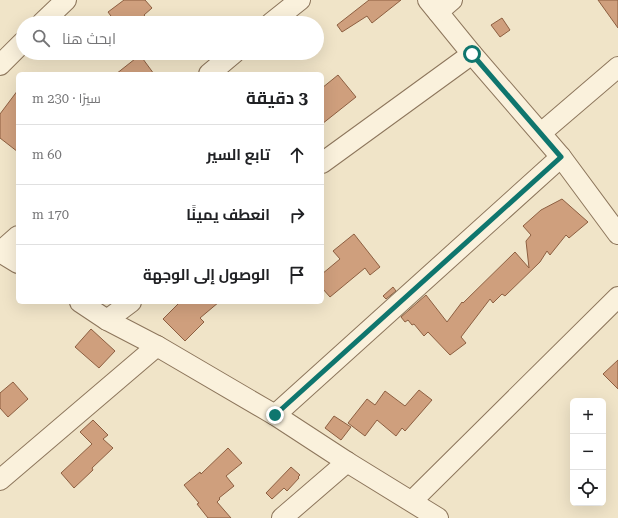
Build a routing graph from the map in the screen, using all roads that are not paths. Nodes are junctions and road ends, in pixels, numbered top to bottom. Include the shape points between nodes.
1 (66, 0) edge
2 (300, 0) edge
3 (439, 4) edge
4 (49, 16) edge
5 (280, 16) edge
6 (16, 49) edge
7 (472, 54) junction
8 (226, 60) edge
9 (0, 65) edge
10 (618, 67) edge
11 (211, 72) edge
12 (541, 133) junction
13 (561, 157) junction
14 (324, 162) edge
15 (618, 234) edge
16 (16, 238) edge
17 (0, 252) edge
18 (16, 262) edge
19 (618, 297) edge
20 (83, 304) edge
21 (128, 304) edge
22 (107, 320) junction
23 (157, 346) junction
24 (275, 415) junction
25 (347, 462) junction
26 (0, 480) edge
27 (412, 501) junction
28 (282, 518) edge
29 (438, 518) edge

1 - 4 street
2 - 5 street
3 - 7 street
6 - 9 street
7 - 12 street
7 - 14 street
8 - 11 street
10 - 12 street
12 - 13 street
13 - 15 street
13 - 24 street
16 - 17 street
17 - 18 street
19 - 27 street
20 - 22 street
21 - 22 street
22 - 23 street
23 - 24 street
23 - 26 street
24 - 25 street
25 - 27 street
25 - 28 street
27 - 29 street

